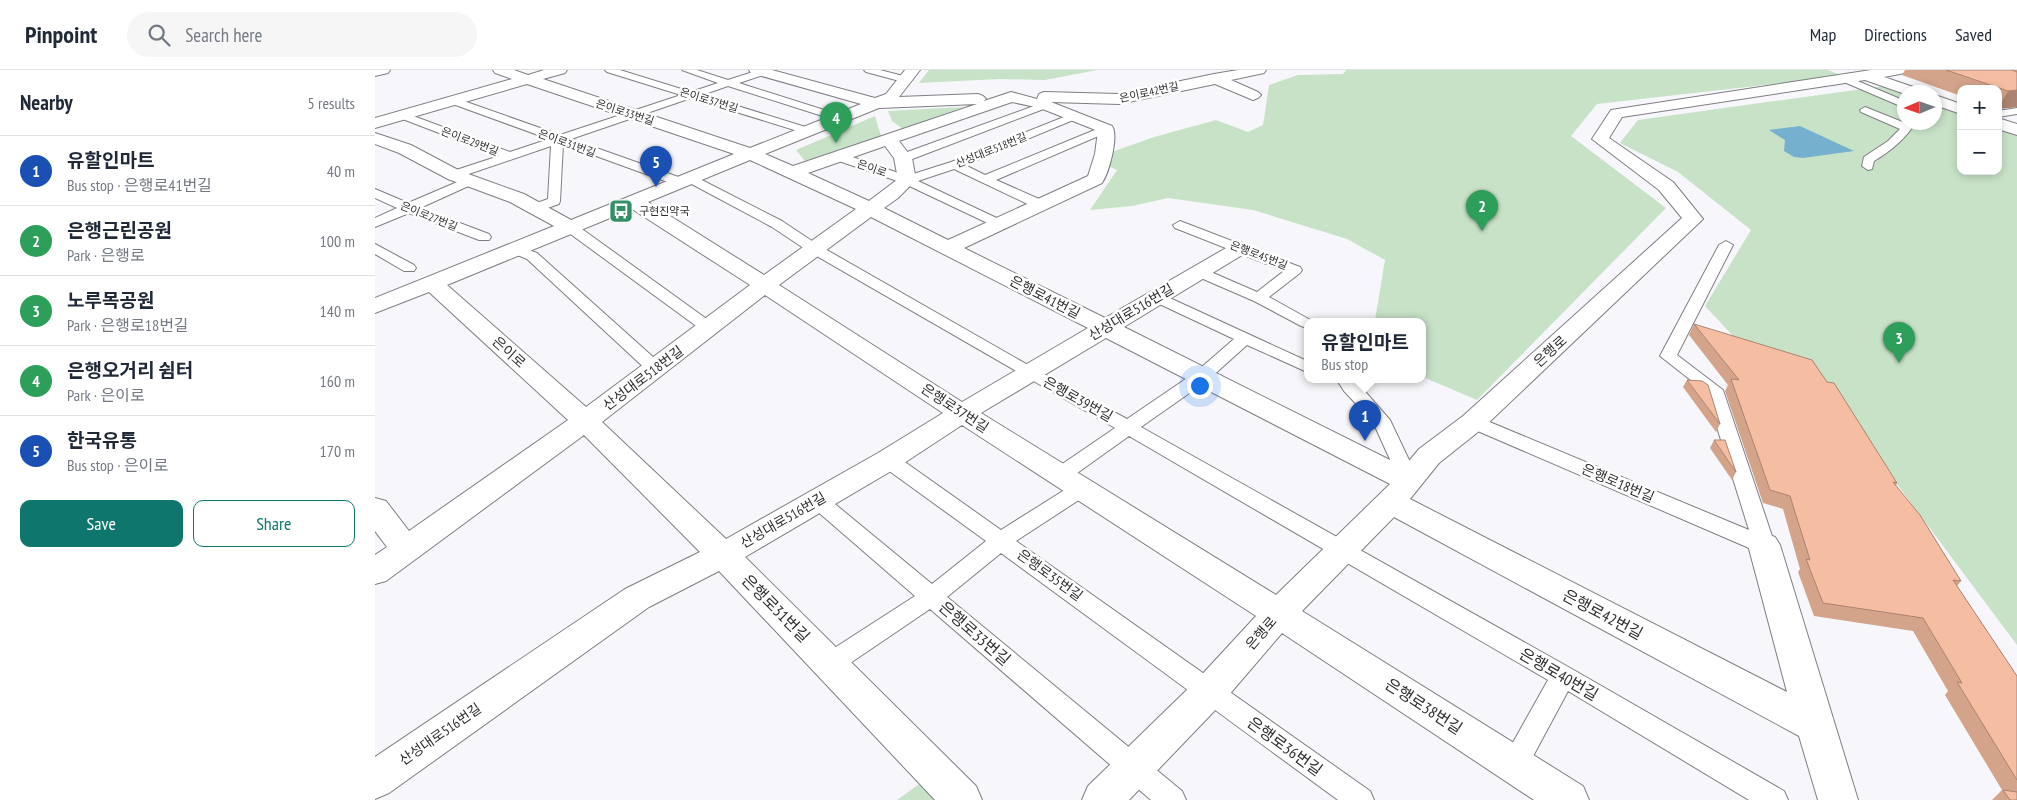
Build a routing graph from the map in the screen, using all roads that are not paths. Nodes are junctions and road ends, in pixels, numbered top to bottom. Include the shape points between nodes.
1 (500, 70) edge
2 (560, 70) edge
3 (610, 70) edge
4 (687, 70) edge
5 (869, 70) edge
6 (1259, 70) edge
7 (1900, 70) edge
8 (760, 71) edge
9 (910, 75) edge
10 (1855, 75) edge
11 (1214, 78) junction
12 (527, 80) junction
13 (730, 83) junction
14 (1897, 87) edge
15 (691, 95) junction
16 (1253, 96) dead end
17 (1011, 97) junction
18 (1897, 100) edge
19 (454, 101) junction
20 (1942, 102) edge
21 (875, 104) junction
22 (1045, 105) junction
23 (1957, 108) edge
24 (1865, 110) dead end
25 (2017, 111) edge
26 (2002, 113) edge
27 (631, 114) junction
28 (404, 116) junction
29 (1074, 116) junction
30 (839, 118) junction
31 (1897, 121) edge
32 (375, 123) edge
33 (2002, 124) edge
34 (1106, 129) junction
35 (1906, 130) edge
36 (2017, 130) edge
37 (808, 131) junction
38 (375, 138) edge
39 (888, 138) junction
40 (557, 139) junction
41 (751, 154) junction
42 (510, 156) junction
43 (837, 156) junction
44 (955, 165) junction
45 (1868, 166) dead end
46 (905, 169) junction
47 (794, 172) junction
48 (461, 178) junction
49 (685, 180) junction
50 (985, 180) junction
51 (375, 193) edge
52 (633, 201) junction
53 (1041, 205) junction
54 (408, 208) junction
55 (536, 208) junction
56 (869, 208) junction
57 (375, 223) edge
58 (998, 224) junction
59 (1179, 225) dead end
60 (571, 227) junction
61 (484, 237) dead end
62 (1726, 245) dead end
63 (375, 248) edge
64 (813, 248) junction
65 (947, 248) junction
66 (1240, 248) junction
67 (523, 253) junction
68 (409, 268) dead end
69 (1199, 272) junction
70 (432, 283) junction
71 (766, 285) junction
72 (1156, 297) junction
73 (1259, 298) junction
74 (375, 306) edge
75 (1304, 321) edge
76 (1105, 327) junction
77 (709, 328) junction
78 (1245, 338) junction
79 (1304, 367) edge
80 (656, 369) junction
81 (1029, 373) junction
82 (1202, 376) junction
83 (1344, 383) edge
84 (962, 413) junction
85 (585, 421) junction
86 (1473, 422) junction
87 (1129, 428) junction
88 (889, 460) junction
89 (1059, 476) junction
90 (1081, 489) junction
91 (1400, 492) junction
92 (817, 500) junction
93 (375, 509) edge
94 (1002, 540) junction
95 (1764, 545) junction
96 (406, 549) junction
97 (1343, 552) junction
98 (723, 555) junction
99 (375, 572) edge
100 (932, 596) junction
101 (1279, 613) junction
102 (831, 663) junction
103 (1563, 676) junction
104 (1209, 692) junction
105 (1815, 725) junction
106 (1515, 764) junction
107 (1133, 768) junction
108 (375, 780) edge
109 (962, 800) edge
110 (1102, 800) edge
111 (1172, 800) edge
112 (1360, 800) edge
113 (1569, 800) edge
114 (1774, 800) edge
115 (1838, 800) edge

1 - 12 street, 은이로33번길
2 - 12 street
3 - 15 lane, 은이로37번길
4 - 13 lane
5 - 9 lane
6 - 11 street, 은이로42번길
7 - 10 street, 은행로
8 - 13 lane
8 - 21 street
9 - 21 street via 891,97
10 - 14 street
10 - 18 lane
10 - 86 street, 은행로 via 1617,113 1600,140 1666,186 1693,219
11 - 16 street
11 - 17 street, 은이로42번길 via 1119,99
12 - 19 street
12 - 27 street, 은이로33번길
13 - 15 lane
13 - 30 lane
15 - 27 lane
15 - 37 lane, 은이로37번길
17 - 21 street, 은이로42번길
17 - 22 street, 은이로42번길
17 - 39 street
19 - 28 street
19 - 40 lane, 은이로31번길
20 - 23 street
21 - 30 street
22 - 29 street, 은이로42번길
22 - 46 lane, 산성대로518번길
24 - 31 lane
25 - 26 lane
27 - 40 lane
27 - 41 street, 은이로33번길
28 - 32 street
28 - 42 lane, 은이로29번길
29 - 34 street, 은이로42번길
29 - 44 lane, 산성대로518번길
30 - 37 street
33 - 36 street
34 - 50 lane
34 - 53 street via 1104,154 1096,179
35 - 45 lane via 1869,160
37 - 41 street
38 - 48 street via 405,149
39 - 43 street
39 - 46 street
40 - 42 lane
40 - 49 lane, 은이로31번길
40 - 55 lane via 554,202
41 - 47 street
41 - 49 street
42 - 48 lane, 은이로29번길
43 - 46 lane, 은이로
43 - 47 street
44 - 46 lane, 산성대로518번길
44 - 50 lane
46 - 56 street, 산성대로518번길
46 - 58 lane
47 - 56 street
48 - 54 lane, 은이로29번길
48 - 55 street
49 - 52 street
49 - 64 lane via 777,224
50 - 53 lane
51 - 54 lane, 은이로27번길
52 - 60 street
52 - 71 street, 은행로37번길
53 - 58 street
54 - 57 lane, 은이로29번길
54 - 61 lane, 은이로27번길
55 - 60 street
56 - 64 street, 산성대로518번길
56 - 65 street, 은행로41번길
58 - 65 street
59 - 66 lane, 은행로45번길
60 - 67 street
60 - 77 lane
62 - 95 lane via 1668,356 1713,390
63 - 68 lane
64 - 71 street, 산성대로518번길
64 - 81 lane, 은행로39번길
65 - 76 street, 은행로41번길
66 - 69 street, 산성대로516번길
66 - 73 lane, 은행로45번길 via 1295,270
67 - 70 street
67 - 80 lane
69 - 72 street, 산성대로516번길
69 - 73 lane
70 - 74 street
70 - 85 street, 은이로
71 - 77 street, 산성대로518번길
71 - 84 street, 은행로37번길
72 - 76 street, 산성대로516번길
72 - 78 lane
73 - 75 lane
76 - 81 street, 산성대로516번길
76 - 82 street, 은행로41번길
77 - 80 street, 산성대로518번길
78 - 79 lane
78 - 82 lane
80 - 85 street, 산성대로518번길
81 - 84 street, 산성대로516번길
81 - 87 lane, 은행로39번길
82 - 87 lane
82 - 91 street, 은행로41번길
83 - 91 lane via 1381,420
84 - 88 street, 산성대로516번길
84 - 89 street, 은행로37번길
85 - 96 street, 산성대로518번길
85 - 98 street, 은행로31번길
86 - 91 street, 은행로 via 1429,456
86 - 95 lane, 은행로18번길
87 - 89 lane
87 - 97 lane, 은행로39번길
88 - 92 street, 산성대로516번길
88 - 94 lane, 은행로35번길
89 - 90 street, 은행로37번길
90 - 94 lane
90 - 101 street, 은행로37번길
91 - 97 street, 은행로
91 - 105 street, 은행로42번길
92 - 98 street, 산성대로516번길
92 - 100 lane, 은행로33번길
93 - 96 street
94 - 100 lane
94 - 104 lane, 은행로35번길
95 - 105 street
96 - 99 street, 산성대로518번길
97 - 101 street, 은행로
97 - 103 lane, 은행로40번길
98 - 102 street, 은행로31번길
98 - 108 street, 산성대로516번길 via 637,598
100 - 102 lane
100 - 107 lane, 은행로33번길
101 - 104 street, 은행로
101 - 106 street, 은행로38번길
102 - 109 street, 은행로31번길
103 - 106 lane
103 - 114 lane, 은행로40번길
104 - 107 street, 은행로
104 - 112 lane, 은행로36번길
105 - 115 street
106 - 113 street, 은행로38번길
107 - 110 street, 은행로
107 - 111 lane

